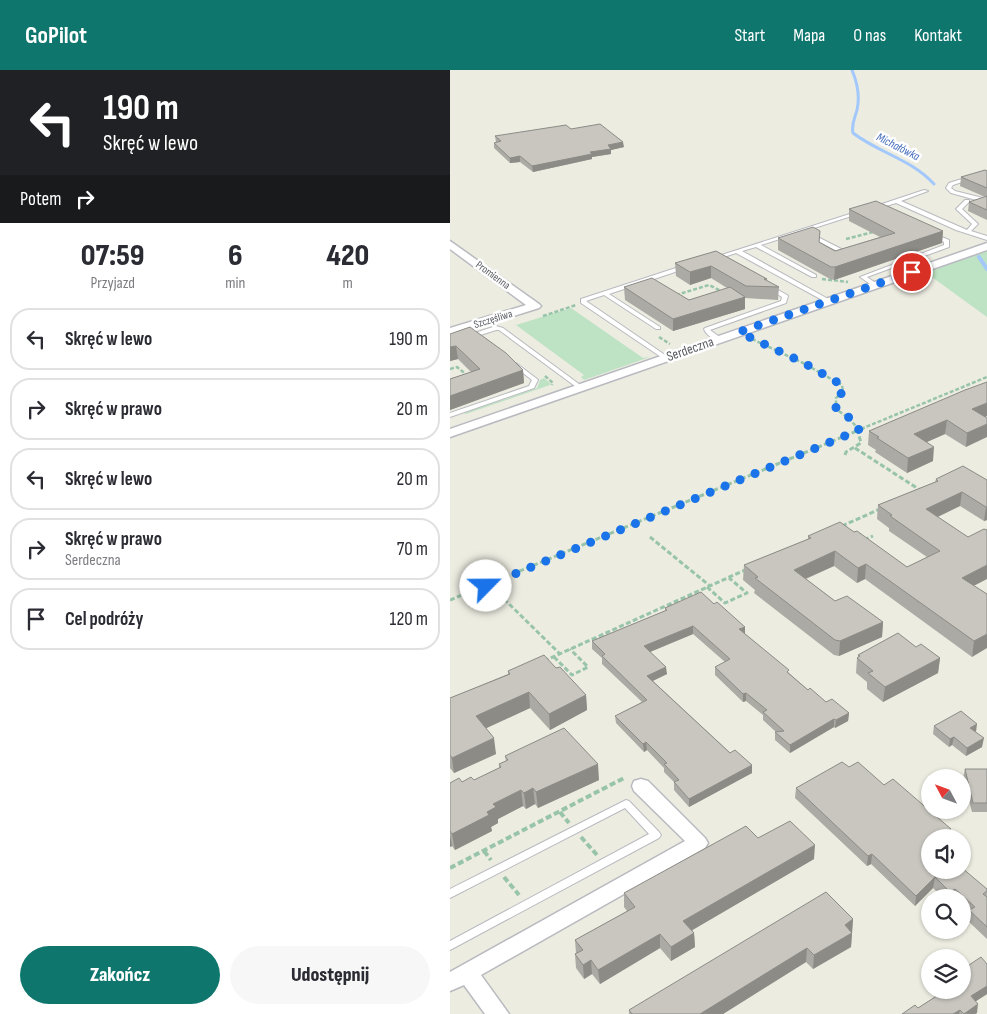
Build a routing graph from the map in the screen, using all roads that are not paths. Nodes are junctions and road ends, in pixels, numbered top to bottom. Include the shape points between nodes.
1 (984, 173) edge
2 (987, 177) edge
3 (926, 191) dead end
4 (896, 201) junction
5 (968, 201) edge
6 (987, 201) edge
7 (876, 207) junction
8 (883, 210) edge
9 (802, 230) junction
10 (968, 232) junction
11 (930, 233) edge
12 (987, 238) edge
13 (450, 244) edge
14 (757, 245) junction
15 (987, 246) edge
16 (737, 251) junction
17 (850, 254) edge
18 (717, 257) junction
19 (707, 260) edge
20 (725, 262) edge
21 (688, 266) edge
22 (814, 276) dead end
23 (763, 284) edge
24 (875, 285) junction
25 (604, 293) junction
26 (828, 302) junction
27 (535, 306) joint
28 (658, 328) dead end
29 (450, 332) edge
30 (476, 334) junction
31 (719, 339) junction
32 (482, 340) edge
33 (450, 342) edge
34 (666, 358) junction
35 (511, 362) edge
36 (581, 388) junction
37 (450, 415) edge
38 (450, 434) edge
39 (632, 782) road end
40 (450, 894) edge
41 (450, 946) edge
42 (459, 977) edge
43 (498, 1014) edge

1 - 2 lane
1 - 6 lane via 951,184 948,188
3 - 4 lane
4 - 7 lane
4 - 10 lane
5 - 10 lane via 959,209 974,224
7 - 8 lane
7 - 9 lane
9 - 14 lane
9 - 17 lane
10 - 12 lane
11 - 24 lane via 947,241 947,246 863,277
13 - 27 street, Promienna
14 - 16 lane
14 - 22 lane
15 - 24 street, Serdeczna
16 - 18 lane
16 - 26 lane
18 - 19 lane
18 - 20 lane
21 - 25 lane
23 - 31 lane via 785,296 784,302 707,329
24 - 26 street, Serdeczna
25 - 28 lane
25 - 34 lane via 584,302
26 - 31 street, Serdeczna
27 - 29 street, Szczęśliwa
30 - 32 lane
30 - 33 lane
30 - 36 lane via 502,329
31 - 34 street, Serdeczna
34 - 36 street, Serdeczna
35 - 37 lane via 535,380 532,387
36 - 38 street, Serdeczna
39 - 42 street via 698,843
40 - 41 lane via 626,803 656,835
42 - 43 street

